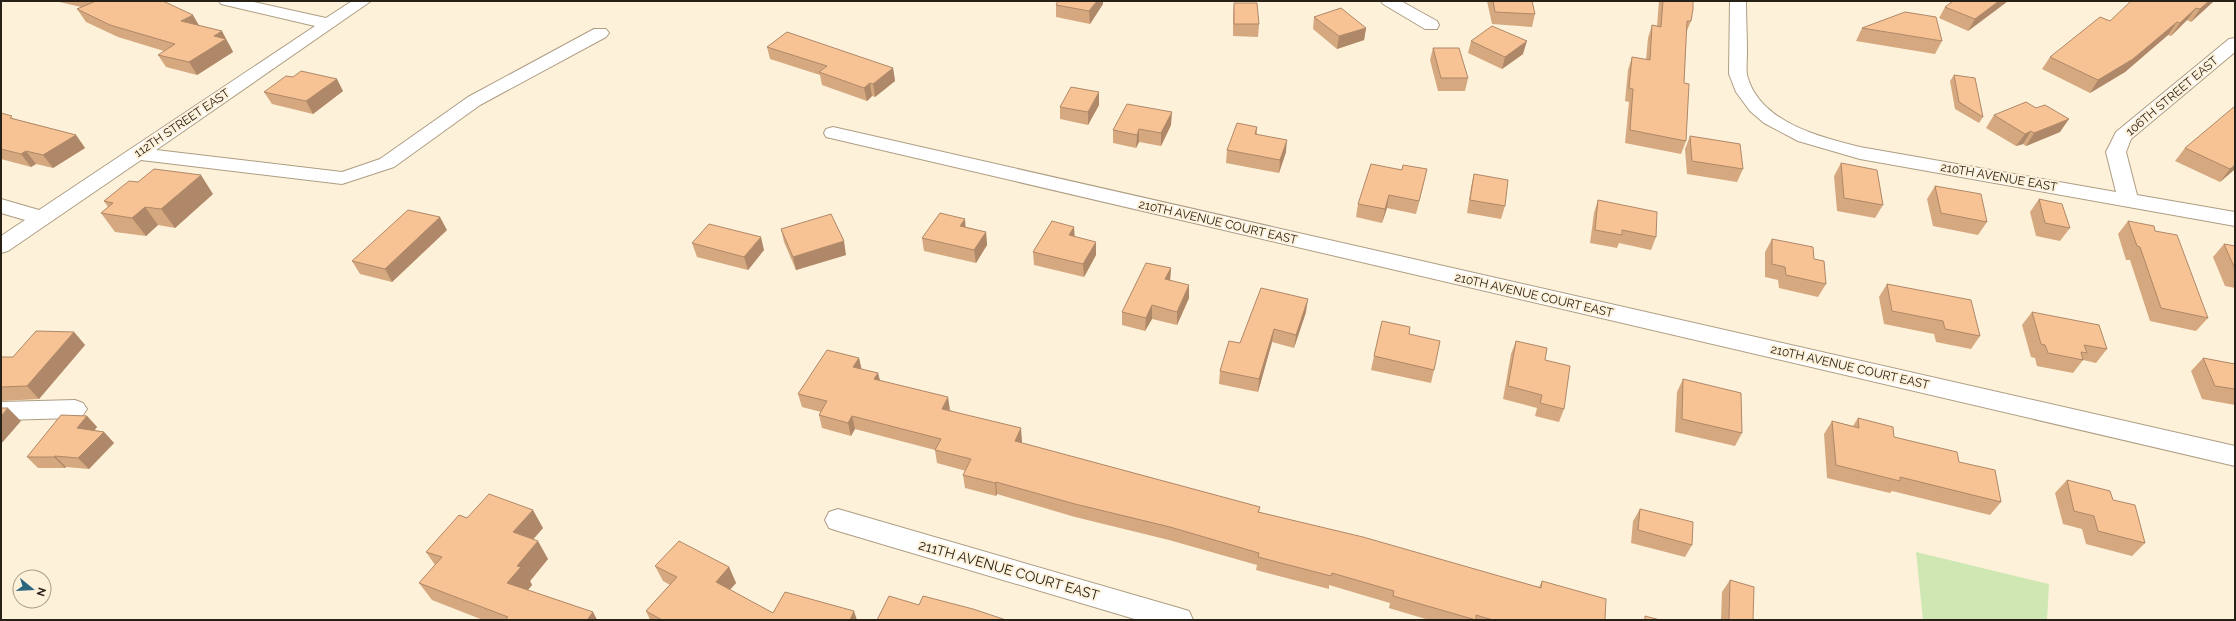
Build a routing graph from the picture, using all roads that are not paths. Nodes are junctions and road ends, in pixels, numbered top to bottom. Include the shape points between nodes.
1 (227, 1) edge
2 (363, 1) edge
3 (1389, 1) edge
4 (1738, 1) edge
5 (328, 24) junction
6 (1430, 25) dead end
7 (600, 32) dead end
8 (2235, 44) edge
9 (833, 132) dead end
10 (137, 154) junction
11 (2128, 199) junction
12 (1, 206) edge
13 (42, 218) junction
14 (2235, 219) edge
15 (1, 246) edge
16 (75, 409) dead end
17 (1, 411) edge
18 (2235, 456) edge
19 (838, 520) dead end
20 (1179, 620) edge

1 - 5 street
2 - 5 street, 112TH STREET EAST
3 - 6 street
4 - 11 street, 210TH AVENUE EAST via 1738,74 1748,100 1768,118 1796,134 1837,148
5 - 10 street, 112TH STREET EAST
7 - 10 street via 474,101 387,163 342,178
8 - 11 street, 106TH STREET EAST via 2123,136 2116,152
9 - 18 street, 210TH AVENUE COURT EAST
10 - 13 street, 112TH STREET EAST
11 - 14 street, 210TH AVENUE EAST
12 - 13 street
13 - 15 street, 112TH STREET EAST
16 - 17 street
19 - 20 street, 211TH AVENUE COURT EAST

